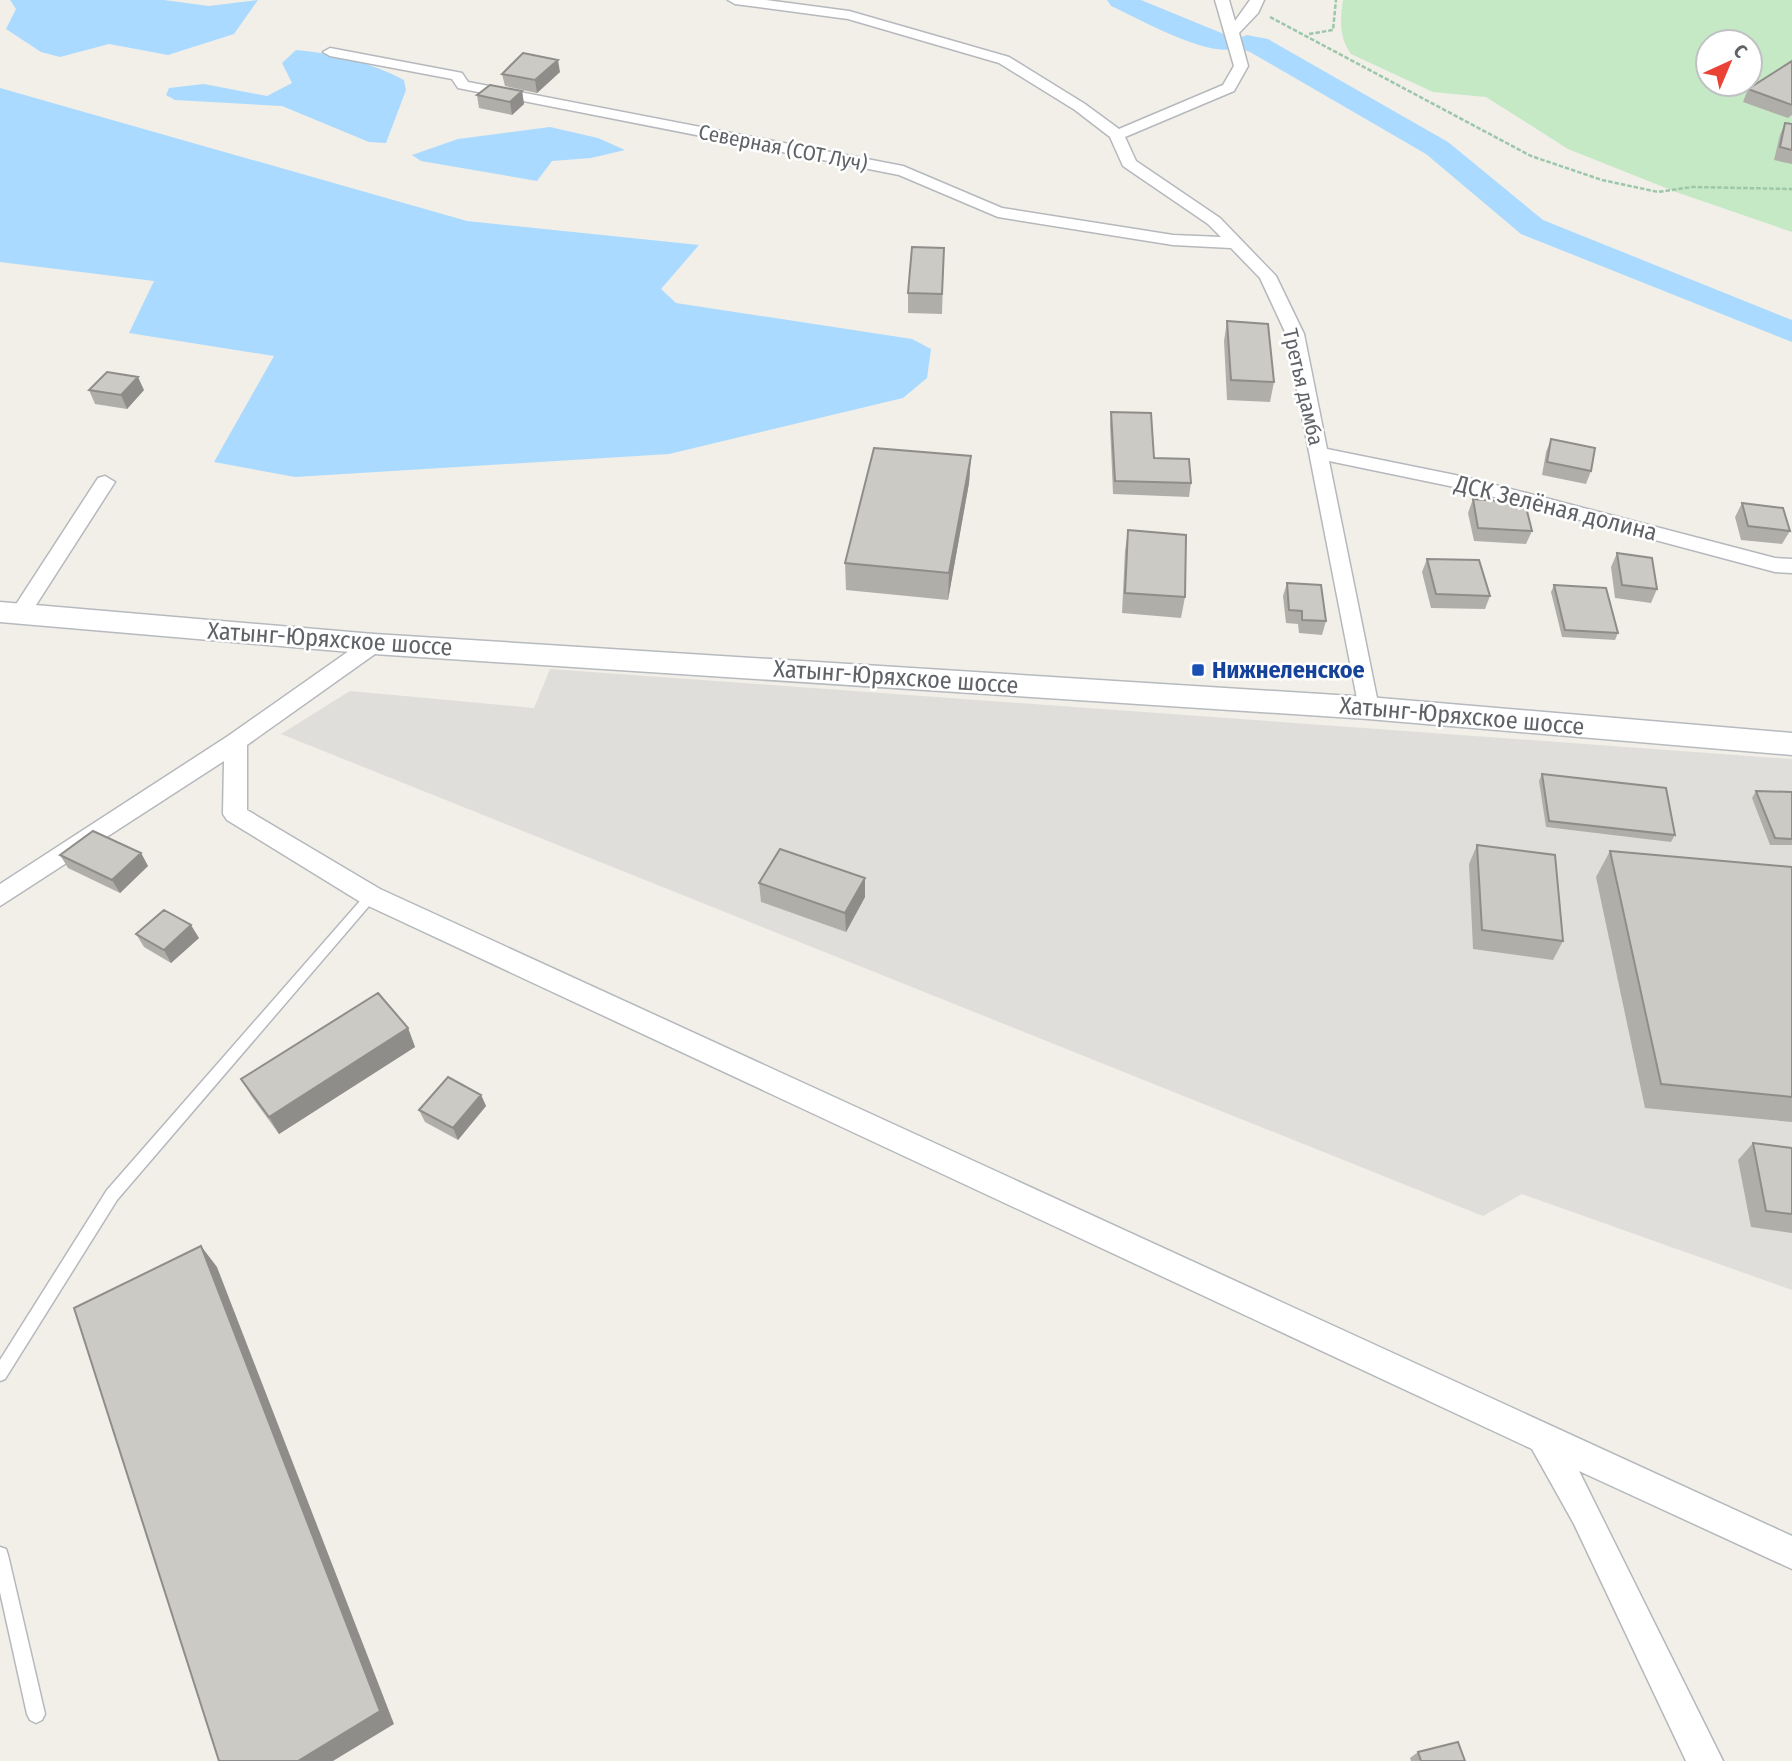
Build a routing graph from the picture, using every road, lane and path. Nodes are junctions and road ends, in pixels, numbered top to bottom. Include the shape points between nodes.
1 (735, 0) edge
2 (1222, 0) edge
3 (1336, 0) edge
4 (1255, 5) edge
5 (1232, 32) junction
6 (1305, 33) junction
7 (330, 52) dead end
8 (1117, 135) junction
9 (1792, 189) edge
10 (1236, 243) junction
11 (1319, 453) junction
12 (105, 482) dead end
13 (1792, 566) edge
14 (10, 613) edge
15 (374, 644) junction
16 (1368, 708) junction
17 (236, 742) junction
18 (1792, 744) edge
19 (0, 896) edge
20 (371, 896) junction
21 (0, 1374) edge
22 (1543, 1438) junction
23 (1792, 1553) edge
24 (0, 1555) edge
25 (36, 1714) dead end
26 (1705, 1761) edge

1 - 8 street via 849,15 1004,60
2 - 5 street
3 - 6 path via 1333,30
4 - 5 street
4 - 6 path
5 - 8 street via 1241,66 1229,88
6 - 9 path via 1531,156 1602,180 1658,192 1692,187
7 - 10 street, Северная (СОТ Луч) via 457,76 463,85 903,171 998,212 1173,240
8 - 10 street, Третья дамба via 1129,163 1214,221
10 - 11 street, Третья дамба via 1268,276 1295,334
11 - 13 street, ДСК Зелёная долина via 1465,483
11 - 16 street, Третья дамба
12 - 14 street
14 - 15 main road, Хатынг-Юряхское шоссе
15 - 16 main road, Хатынг-Юряхское шоссе
15 - 17 street
16 - 18 main road, Хатынг-Юряхское шоссе
17 - 19 street
17 - 20 street via 235,814
20 - 21 lane via 112,1195
20 - 22 street
22 - 23 street
22 - 26 street via 1585,1513
24 - 25 lane

